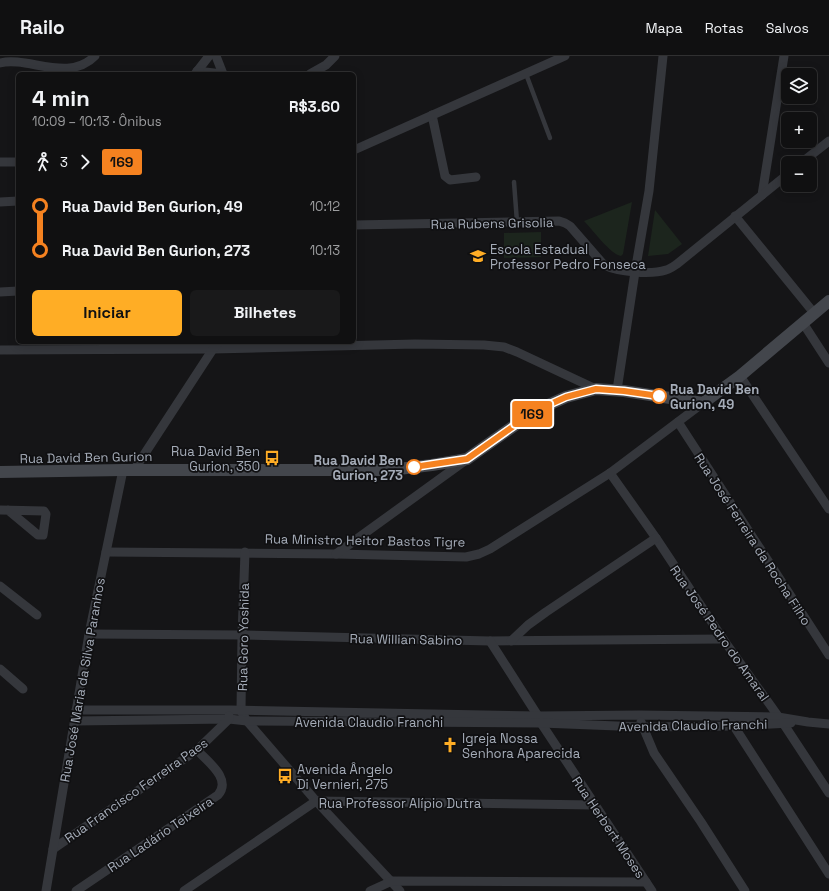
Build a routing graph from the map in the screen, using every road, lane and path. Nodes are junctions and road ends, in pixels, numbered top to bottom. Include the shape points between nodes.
1 (95, 56) edge
2 (209, 56) edge
3 (216, 56) edge
4 (335, 56) edge
5 (566, 56) edge
6 (663, 56) edge
7 (784, 56) edge
8 (0, 63) edge
9 (196, 72) edge
10 (221, 72) edge
11 (314, 72) edge
12 (526, 74) junction
13 (432, 115) junction
14 (550, 138) dead end
15 (829, 140) edge
16 (356, 149) edge
17 (810, 156) edge
18 (0, 162) edge
19 (16, 162) edge
20 (476, 177) dead end
21 (781, 180) edge
22 (514, 182) dead end
23 (762, 195) junction
24 (16, 200) edge
25 (0, 202) edge
26 (735, 216) junction
27 (517, 222) junction
28 (356, 225) edge
29 (635, 272) junction
30 (16, 291) edge
31 (0, 292) edge
32 (829, 302) edge
33 (814, 313) junction
34 (803, 324) junction
35 (217, 344) edge
36 (213, 349) junction
37 (4, 350) edge
38 (829, 363) edge
39 (740, 376) junction
40 (596, 389) junction
41 (617, 390) junction
42 (703, 403) junction
43 (678, 422) junction
44 (467, 459) junction
45 (129, 470) junction
46 (0, 472) edge
47 (610, 473) junction
48 (829, 509) edge
49 (656, 538) junction
50 (106, 552) junction
51 (245, 552) junction
52 (336, 554) junction
53 (0, 586) edge
54 (37, 615) dead end
55 (89, 634) junction
56 (242, 635) junction
57 (722, 639) junction
58 (490, 641) junction
59 (511, 641) junction
60 (829, 655) edge
61 (0, 669) edge
62 (23, 689) dead end
63 (76, 710) junction
64 (241, 710) junction
65 (230, 715) junction
66 (639, 715) junction
67 (727, 717) junction
68 (539, 720) junction
69 (781, 720) junction
70 (75, 721) junction
71 (247, 721) junction
72 (829, 724) edge
73 (734, 726) junction
74 (643, 727) junction
75 (197, 750) junction
76 (829, 793) edge
77 (316, 801) junction
78 (594, 806) junction
79 (53, 849) junction
80 (829, 874) edge
81 (392, 881) junction
82 (646, 882) junction
83 (46, 891) edge
84 (76, 891) edge
85 (184, 891) edge
86 (370, 891) edge
87 (400, 891) edge
88 (652, 891) edge
89 (745, 891) edge

1 - 8 street via 89,62 78,65 56,65 15,58
2 - 9 street
3 - 10 street
4 - 11 street
5 - 12 street
6 - 29 street via 649,191
7 - 23 street
12 - 13 street
12 - 14 lane
13 - 16 street
13 - 20 street via 445,176 450,180
15 - 17 street
18 - 19 street
21 - 23 street, Rua Rubens Grisolia
22 - 27 lane
23 - 26 street, Rua Rubens Grisolia
24 - 25 street
26 - 29 street, Rua Rubens Grisolia via 667,270
26 - 33 street
27 - 28 street, Rua Rubens Grisolia
27 - 29 street, Rua Rubens Grisolia via 565,223 604,265
29 - 41 street
30 - 31 street
32 - 33 street, Rua Ministro Heitor Bastos Tigre
33 - 34 street, Rua Ministro Heitor Bastos Tigre
34 - 38 street
34 - 39 street, Rua Ministro Heitor Bastos Tigre
35 - 36 street
36 - 37 street
36 - 40 street via 415,344 496,346 517,352
36 - 45 street
39 - 42 street, Rua Ministro Heitor Bastos Tigre
39 - 48 street
40 - 41 street, Rua David Ben Gurion
40 - 44 street, Rua David Ben Gurion via 566,397 535,411
41 - 42 street, Rua David Ben Gurion
42 - 43 street, Rua Ministro Heitor Bastos Tigre
43 - 47 street, Rua Ministro Heitor Bastos Tigre
43 - 60 street, Rua José Ferreira da Rocha Filho
44 - 45 street, Rua David Ben Gurion via 390,470
44 - 52 street
45 - 46 street, Rua David Ben Gurion
45 - 50 street, Rua José Maria da Silva Paranhos
47 - 49 street, Rua José Pedro do Amaral
47 - 52 street, Rua Ministro Heitor Bastos Tigre via 479,554 466,557
49 - 57 street, Rua José Pedro do Amaral
49 - 59 street via 546,612
50 - 51 street, Rua Ministro Heitor Bastos Tigre
50 - 55 street, Rua José Maria da Silva Paranhos
51 - 52 street, Rua Ministro Heitor Bastos Tigre
51 - 56 street, Rua Goro Yoshida
53 - 54 street
55 - 56 street, Rua Willian Sabino
55 - 63 street, Rua José Maria da Silva Paranhos
56 - 58 street, Rua Willian Sabino
56 - 64 street, Rua Goro Yoshida
57 - 59 street, Rua Willian Sabino
57 - 69 street, Rua José Pedro do Amaral
58 - 59 street, Rua Willian Sabino
58 - 68 street, Rua Herbert Moses
61 - 62 street
63 - 65 street, Avenida Claudio Franchi
63 - 70 street, Rua José Maria da Silva Paranhos
64 - 65 street, Avenida Claudio Franchi
64 - 68 street, Avenida Claudio Franchi
64 - 71 street, Rua Goro Yoshida
65 - 70 street, Avenida Claudio Franchi
65 - 71 street, Avenida Claudio Franchi
65 - 75 street, Rua Francisco Ferreira Paes
66 - 67 street, Avenida Claudio Franchi
66 - 68 street, Avenida Claudio Franchi
66 - 74 street
67 - 69 street, Avenida Claudio Franchi
67 - 73 street
68 - 71 street, Avenida Claudio Franchi
68 - 74 street, Avenida Claudio Franchi
68 - 78 street, Rua Herbert Moses
69 - 72 street, Avenida Claudio Franchi
69 - 73 street, Avenida Claudio Franchi
69 - 76 street, Rua José Pedro do Amaral
70 - 79 street, Rua José Maria da Silva Paranhos
71 - 77 street, Rua Goro Yoshida
73 - 74 street, Avenida Claudio Franchi
73 - 80 street
74 - 89 street via 654,753
75 - 79 street, Rua Francisco Ferreira Paes
75 - 84 street, Rua Ladário Teixeira via 220,774 223,783 218,795
77 - 78 street, Rua Professor Alípio Dutra
77 - 81 street, Rua Goro Yoshida
77 - 85 street, Rua Professor Alípio Dutra
78 - 82 street, Rua Herbert Moses
79 - 83 street, Rua José Maria da Silva Paranhos
81 - 82 street
81 - 86 street
81 - 87 street, Rua Goro Yoshida
82 - 88 street, Rua Herbert Moses

